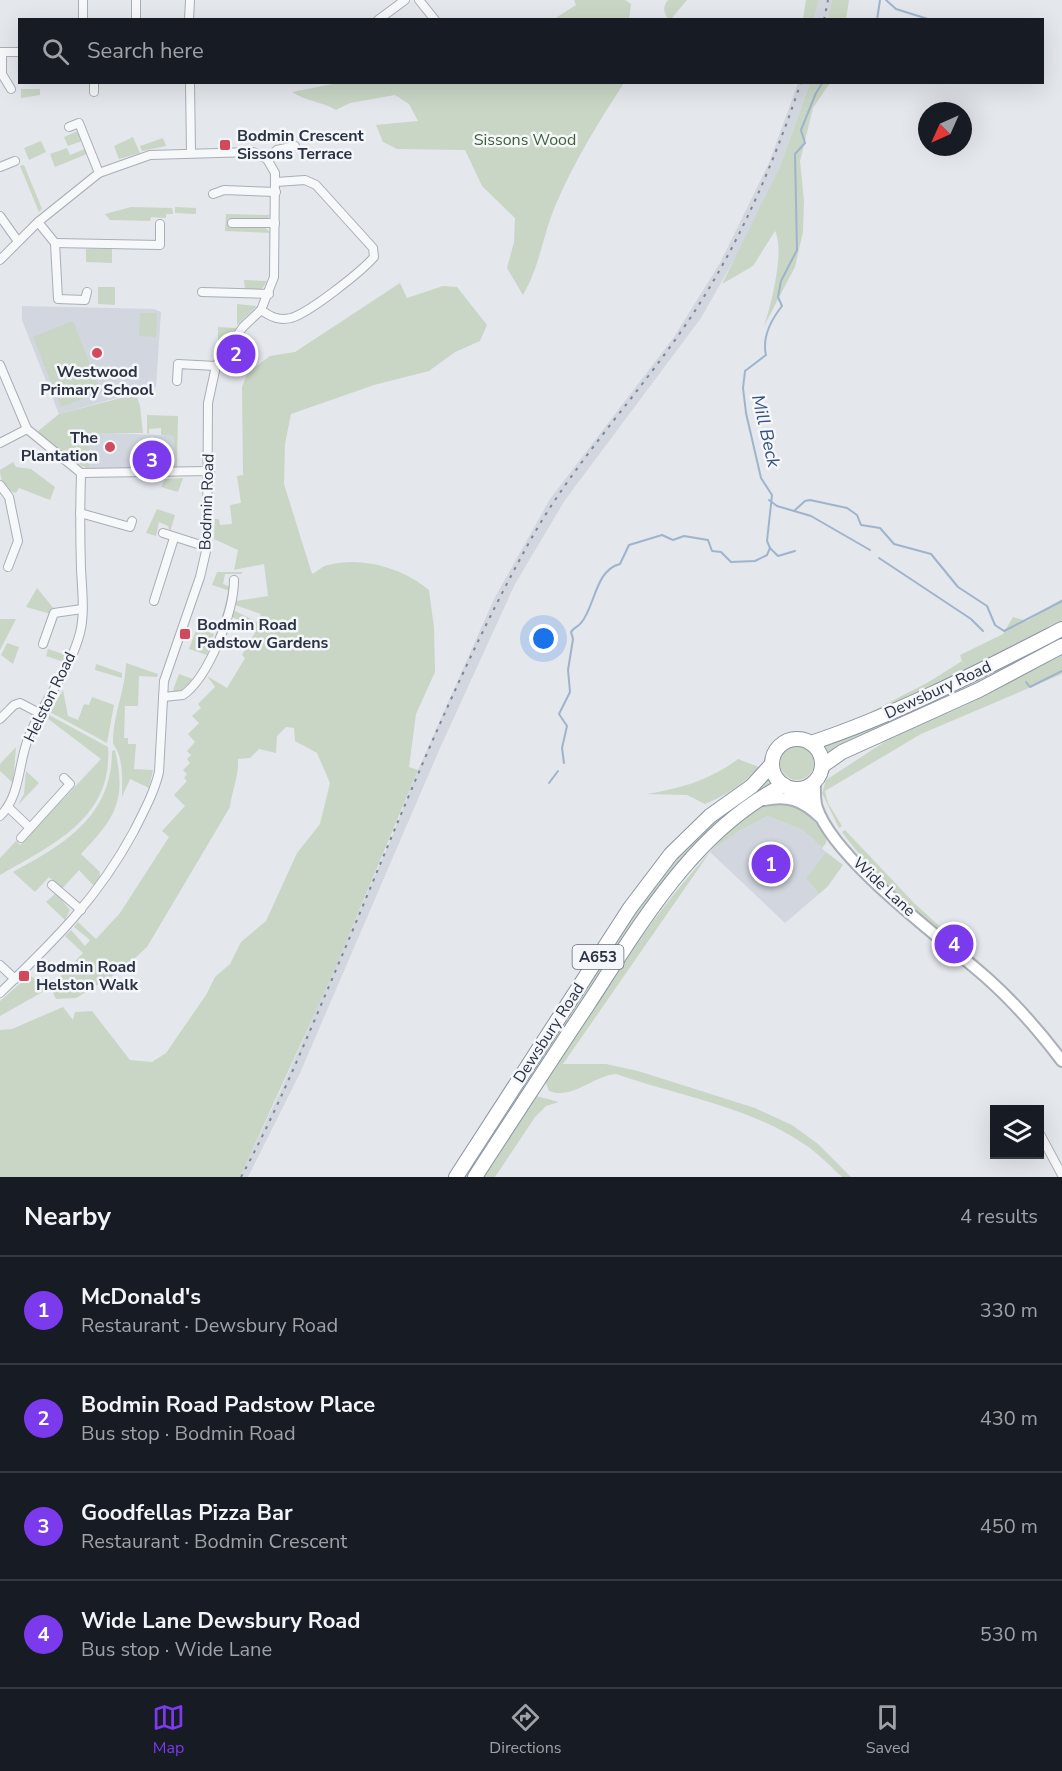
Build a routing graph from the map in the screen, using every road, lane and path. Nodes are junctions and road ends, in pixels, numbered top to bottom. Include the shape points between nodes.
1 (83, 0) edge
2 (136, 0) edge
3 (190, 0) edge
4 (405, 0) edge
5 (419, 0) edge
6 (83, 18) edge
7 (136, 18) edge
8 (189, 18) edge
9 (381, 18) edge
10 (433, 18) edge
11 (1, 52) edge
12 (18, 52) edge
13 (94, 84) edge
14 (190, 84) edge
15 (11, 89) dead end
16 (94, 92) dead end
17 (69, 127) dead end
18 (295, 146) dead end
19 (191, 152) junction
20 (267, 159) junction
21 (15, 161) dead end
22 (0, 167) edge
23 (99, 173) junction
24 (276, 182) junction
25 (276, 192) junction
26 (213, 194) dead end
27 (0, 216) edge
28 (38, 222) junction
29 (232, 223) dead end
30 (160, 224) dead end
31 (275, 224) junction
32 (17, 240) junction
33 (55, 243) junction
34 (0, 260) edge
35 (202, 291) dead end
36 (87, 292) dead end
37 (269, 294) junction
38 (261, 310) junction
39 (0, 364) edge
40 (216, 366) junction
41 (177, 381) dead end
42 (27, 429) junction
43 (0, 443) edge
44 (210, 471) junction
45 (81, 472) junction
46 (0, 485) edge
47 (80, 513) junction
48 (132, 521) dead end
49 (163, 533) dead end
50 (174, 538) junction
51 (207, 547) junction
52 (8, 567) dead end
53 (234, 580) dead end
54 (154, 601) dead end
55 (82, 609) junction
56 (1062, 629) edge
57 (43, 645) dead end
58 (1062, 646) edge
59 (162, 696) junction
60 (41, 714) junction
61 (0, 719) edge
62 (811, 743) junction
63 (772, 764) junction
64 (822, 766) junction
65 (64, 778) dead end
66 (815, 781) junction
67 (787, 786) junction
68 (755, 802) junction
69 (817, 807) junction
70 (9, 808) junction
71 (0, 816) edge
72 (822, 819) junction
73 (30, 828) junction
74 (21, 838) dead end
75 (52, 885) dead end
76 (81, 910) junction
77 (0, 965) edge
78 (15, 979) junction
79 (0, 993) edge
80 (1062, 1061) edge
81 (1044, 1141) edge
82 (1062, 1175) edge
83 (456, 1177) edge
84 (475, 1177) edge

1 - 6 street
2 - 7 street
3 - 8 street
4 - 9 street
5 - 10 street
11 - 12 street
11 - 15 street via 2,74
13 - 16 street
14 - 19 street
17 - 23 street via 83,122
18 - 20 street via 277,150
19 - 20 street via 244,151
19 - 23 street via 150,155
20 - 24 street, Bodmin Road
21 - 22 street
23 - 28 street
24 - 25 street, Bodmin Road
24 - 38 street via 305,180 316,185 373,248 374,257 291,318 275,319
25 - 26 street via 224,190
25 - 31 street, Bodmin Road
27 - 32 street
28 - 32 street
28 - 33 street
29 - 31 street
30 - 33 street via 160,245
31 - 37 street, Bodmin Road via 274,277
32 - 34 street
33 - 36 street via 58,299 85,300
35 - 37 street
37 - 38 street, Bodmin Road
38 - 40 street, Bodmin Road via 243,327
39 - 42 street
40 - 41 street via 178,364
40 - 44 street, Bodmin Road via 208,403
42 - 43 street
42 - 45 street
44 - 45 street
44 - 51 street, Bodmin Road
45 - 47 street, Helston Road
46 - 52 street via 9,496 18,541
47 - 48 street via 130,527
47 - 55 street, Helston Road
49 - 50 street
50 - 51 street
50 - 54 street
51 - 59 street, Bodmin Road
53 - 59 street via 230,606 207,668 183,695
55 - 57 street via 54,613
55 - 60 street, Helston Road via 79,635 69,663
56 - 62 highway, Dewsbury Road / A653 via 945,688
58 - 64 highway, Dewsbury Road via 979,690 842,752
59 - 76 street, Bodmin Road via 159,772 152,797 119,857
60 - 61 street via 20,703
60 - 70 street, Helston Road via 20,761
62 - 63 highway, Dewsbury Road / A653 via 796,739 785,742 777,749
62 - 64 highway via 820,753
63 - 67 highway
63 - 83 highway, Dewsbury Road / A653 via 752,786 710,816 671,854 630,908
64 - 66 highway
65 - 73 street via 70,784
66 - 67 highway, Dewsbury Road / A653 via 804,788
66 - 69 main road, Wide Lane
67 - 68 highway, Dewsbury Road / A653
67 - 69 main road, Wide Lane
68 - 72 main road via 790,798 803,802
68 - 84 highway, Dewsbury Road / A653 via 703,845 678,873 636,930
69 - 72 main road, Wide Lane
70 - 71 street
70 - 73 street
72 - 80 main road, Wide Lane via 872,878 990,981 1040,1032
73 - 74 street
75 - 76 street
76 - 78 street, Bodmin Road
77 - 78 street
78 - 79 street, Bodmin Road
81 - 82 street

